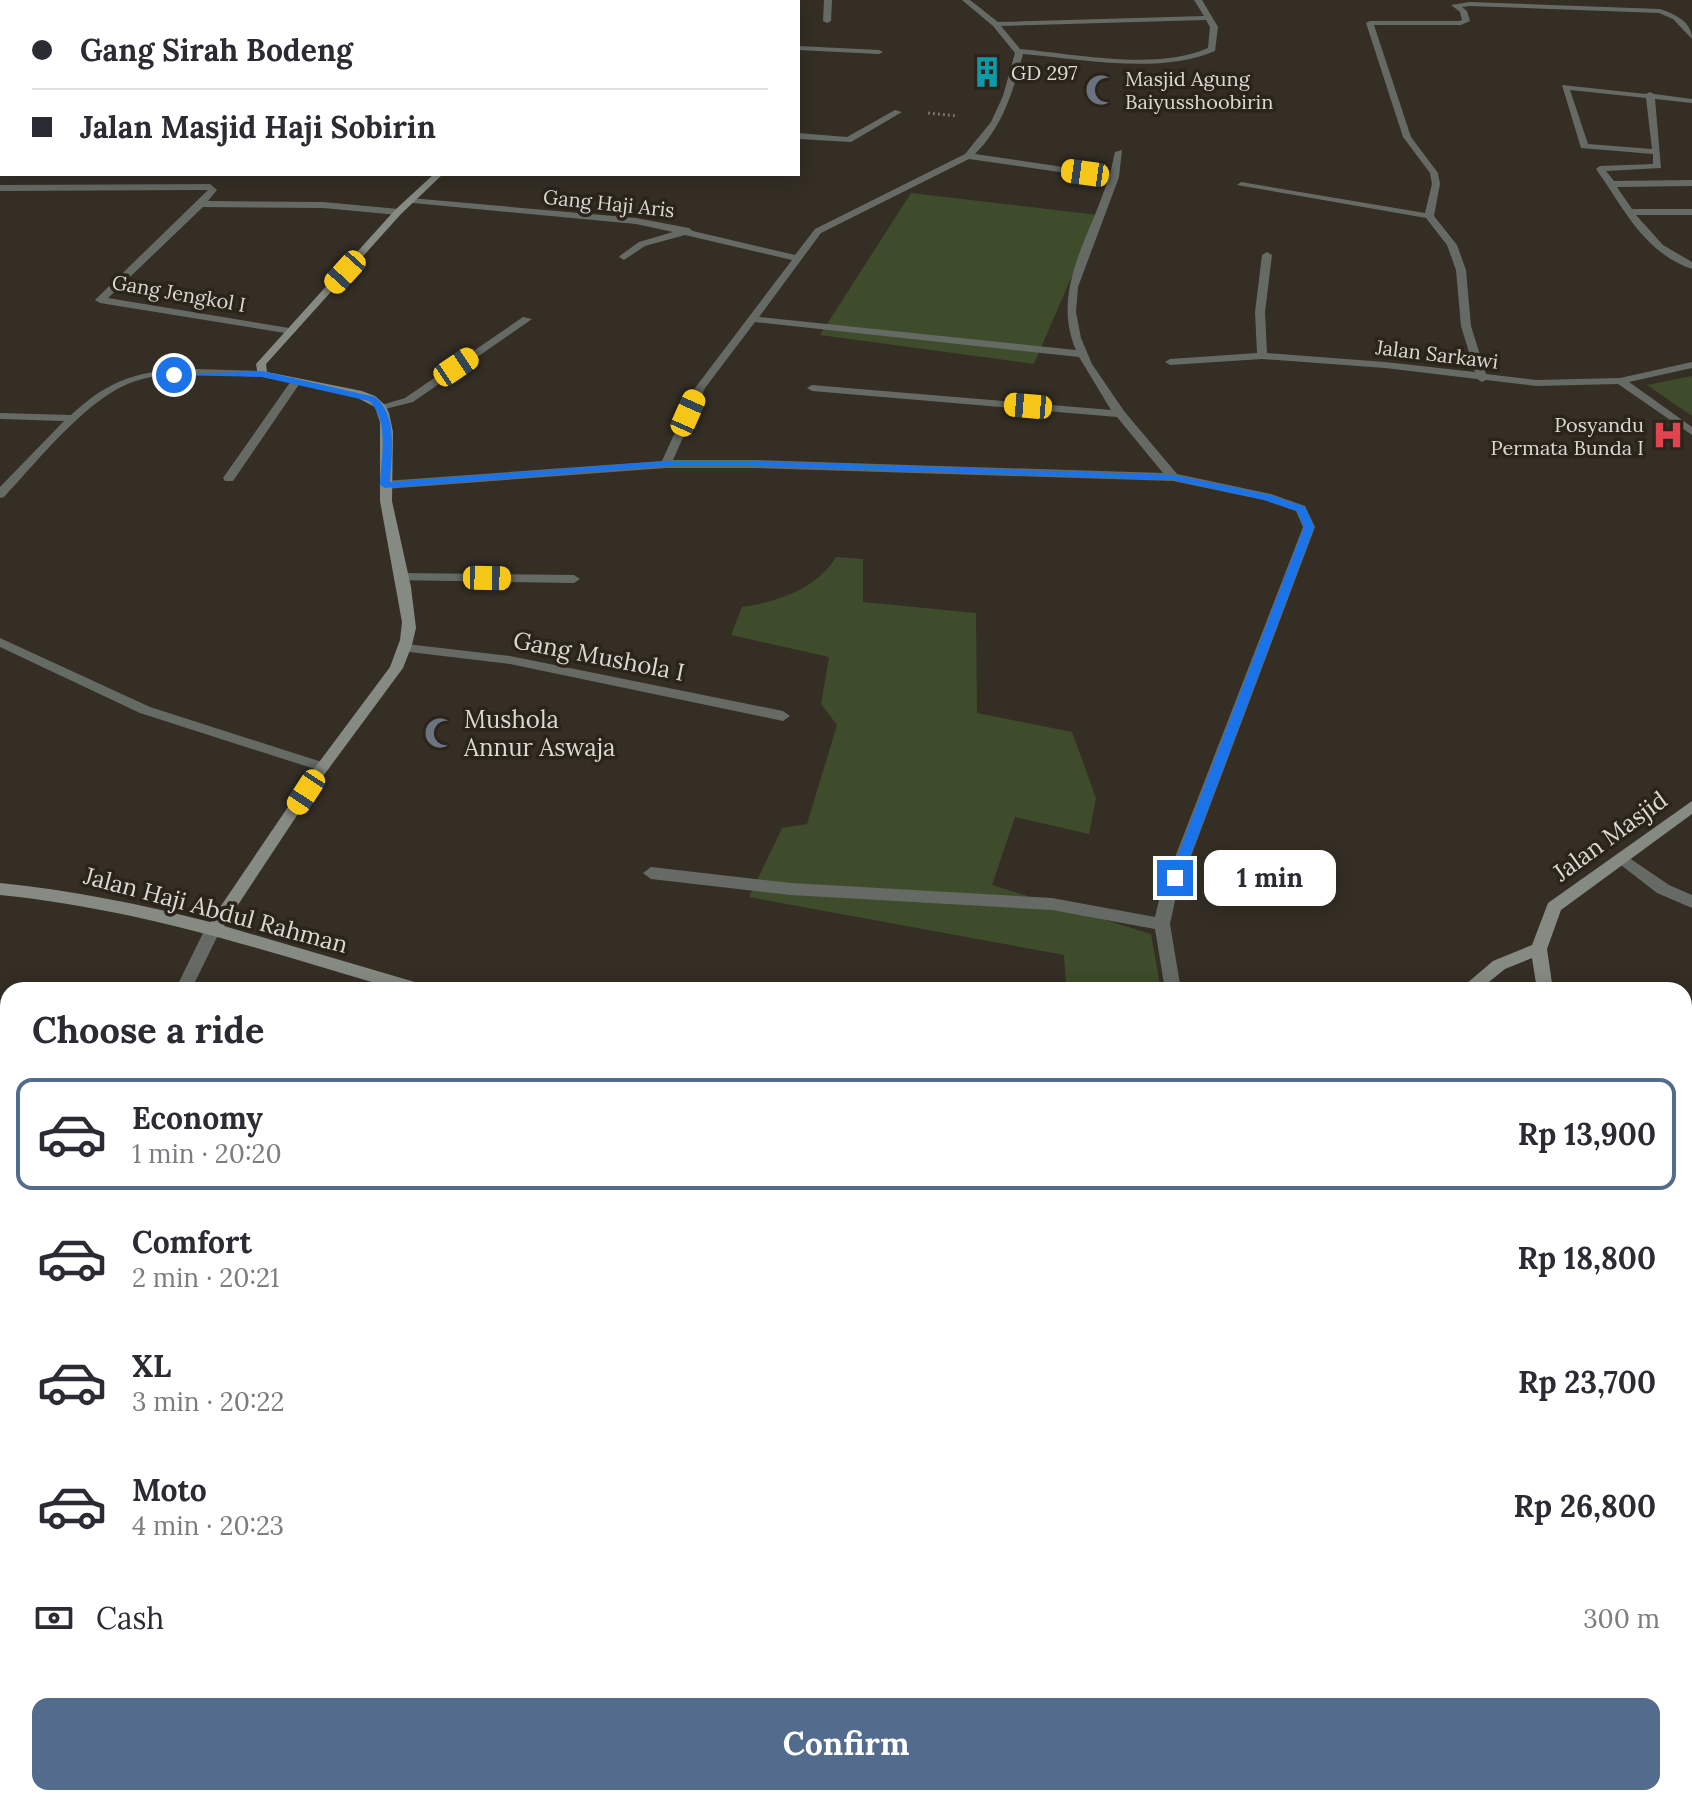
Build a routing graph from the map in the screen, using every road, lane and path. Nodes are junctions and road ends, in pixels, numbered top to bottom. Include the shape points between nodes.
1 (828, 0) edge
2 (966, 0) edge
3 (1198, 0) edge
4 (1546, 0) edge
5 (1453, 3) edge
6 (1553, 9) junction
7 (1676, 17) junction
8 (1209, 18) junction
9 (1692, 18) edge
10 (827, 21) dead end
11 (996, 24) junction
12 (1692, 37) edge
13 (800, 48) edge
14 (1018, 51) junction
15 (879, 52) dead end
16 (1650, 94) junction
17 (1692, 101) edge
18 (898, 112) joint
19 (969, 117) dead end
20 (800, 136) edge
21 (1119, 152) dead end
22 (1657, 152) junction
23 (968, 156) junction
24 (437, 176) edge
25 (1115, 177) junction
26 (1692, 183) edge
27 (1612, 184) junction
28 (1241, 185) dead end
29 (0, 188) edge
30 (413, 200) junction
31 (201, 204) junction
32 (398, 212) junction
33 (1627, 212) junction
34 (1692, 212) edge
35 (1429, 216) junction
36 (689, 231) junction
37 (1267, 255) dead end
38 (624, 257) dead end
39 (797, 258) junction
40 (1692, 266) edge
41 (527, 319) dead end
42 (751, 319) junction
43 (291, 331) junction
44 (1081, 354) junction
45 (1262, 356) junction
46 (1170, 362) dead end
47 (1692, 365) edge
48 (262, 374) junction
49 (1482, 379) junction
50 (1620, 381) junction
51 (295, 383) junction
52 (812, 388) dead end
53 (381, 407) junction
54 (1121, 414) junction
55 (0, 416) edge
56 (74, 418) junction
57 (1692, 432) edge
58 (666, 464) junction
59 (1173, 477) junction
60 (229, 478) dead end
61 (385, 485) junction
62 (0, 494) edge
63 (399, 577) junction
64 (574, 579) dead end
65 (0, 642) edge
66 (406, 648) junction
67 (783, 716) dead end
68 (320, 772) junction
69 (1692, 806) edge
70 (1622, 858) junction
71 (651, 873) dead end
72 (0, 889) edge
73 (1692, 902) edge
74 (1162, 924) junction
75 (212, 931) junction
76 (1539, 949) junction
77 (187, 982) edge
78 (391, 982) edge
79 (1172, 982) edge
80 (1477, 982) edge
81 (1544, 982) edge

1 - 10 street
2 - 11 street
3 - 8 street
4 - 6 street
5 - 6 street
5 - 35 street via 1466,21 1369,26 1407,137 1434,173
6 - 7 street via 1660,11
7 - 9 street
7 - 12 street
8 - 11 street
8 - 14 street via 1212,49 1200,58 1170,61
11 - 14 street
13 - 15 street
14 - 23 street via 999,119
16 - 17 street
16 - 22 street
16 - 22 street via 1565,87 1584,146
18 - 19 path
18 - 20 street via 848,140
21 - 25 street
22 - 27 street via 1658,166 1600,169
23 - 25 street
23 - 39 street via 818,231
24 - 30 street
25 - 44 street via 1072,289 1073,331
26 - 27 street
27 - 33 street
28 - 35 street
29 - 31 street via 210,187 213,190
30 - 32 street
30 - 36 street, Gang Haji Aris via 636,221
31 - 32 street
31 - 43 street, Gang Jengkol I via 100,300
32 - 43 street
33 - 34 street
33 - 40 street via 1658,248
35 - 49 street via 1452,245 1461,270 1466,326
36 - 38 street via 642,244
36 - 39 street, Gang Haji Aris
37 - 45 street via 1260,312
39 - 42 street
41 - 53 street via 409,400
42 - 44 street
42 - 58 street via 700,388
43 - 48 street via 261,364
44 - 54 street
45 - 46 street, Jalan Sarkawi
45 - 49 street, Jalan Sarkawi
47 - 50 street, Jalan Sarkawi
48 - 51 street
48 - 56 street via 126,380
49 - 50 street, Jalan Sarkawi
50 - 57 street
51 - 53 street via 352,393
51 - 60 street
52 - 54 street
53 - 61 street via 387,430
54 - 59 street
55 - 56 street
56 - 62 street
58 - 59 street
58 - 61 street
59 - 74 street via 1301,509 1309,527 1168,896
61 - 63 street
63 - 64 street
63 - 66 street via 409,623
65 - 68 street via 145,710
66 - 67 street, Gang Mushola I via 510,660
66 - 68 street
68 - 75 street
69 - 70 street, Jalan Masjid
70 - 73 street via 1663,889
70 - 76 street, Jalan Masjid via 1554,907
71 - 74 street via 791,889 1052,904
72 - 75 street, Jalan Haji Abdul Rahman via 53,893
74 - 79 street
75 - 77 street
75 - 78 street, Jalan Haji Abdul Rahman
76 - 80 street via 1499,965
76 - 81 street

